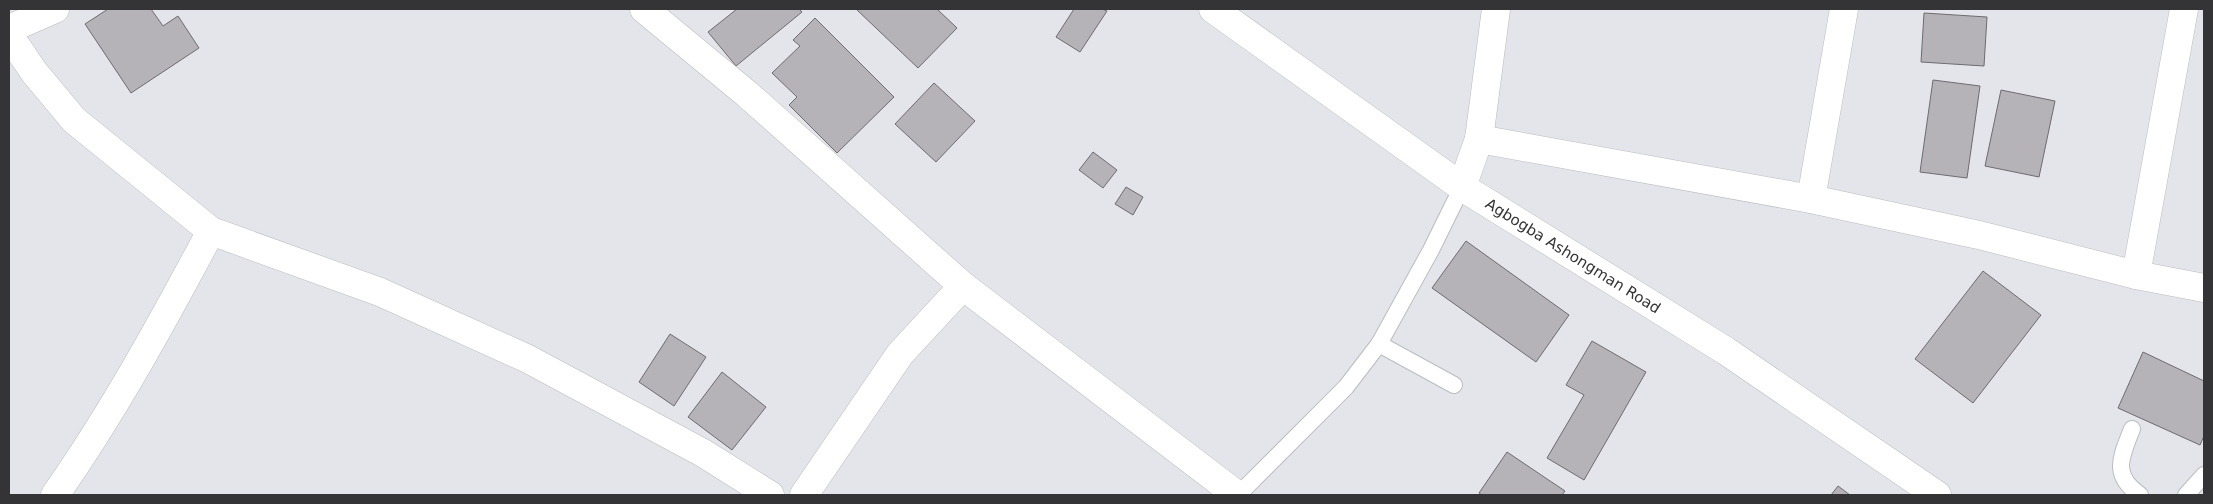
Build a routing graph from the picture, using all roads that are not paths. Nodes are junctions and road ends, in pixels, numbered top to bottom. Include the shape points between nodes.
1 (55, 9) edge
2 (644, 9) edge
3 (1213, 9) edge
4 (1496, 9) edge
5 (1844, 9) edge
6 (2184, 9) edge
7 (9, 29) edge
8 (9, 35) edge
9 (1479, 139) junction
10 (1462, 187) junction
11 (1811, 199) junction
12 (211, 231) junction
13 (2136, 275) junction
14 (963, 286) junction
15 (2204, 288) edge
16 (1379, 344) junction
17 (1454, 385) dead end
18 (2132, 429) dead end
19 (2204, 475) edge
20 (56, 495) edge
21 (770, 495) edge
22 (804, 495) edge
23 (1237, 495) edge
24 (1938, 495) edge
25 (2140, 495) edge
26 (2186, 495) edge

1 - 7 street
2 - 14 street via 747,94
3 - 10 street, Agbogba Ashongman Road
4 - 9 street
5 - 11 street
6 - 13 street
8 - 12 street via 34,72 74,120
9 - 10 street
9 - 11 street
10 - 16 lane
10 - 24 street, Agbogba Ashongman Road via 1726,351
11 - 13 street via 1979,235
12 - 20 street via 90,447
12 - 21 street via 380,292 528,359 703,453
13 - 15 street
14 - 22 street via 900,354
14 - 23 street
16 - 17 lane
16 - 23 lane via 1346,387
18 - 25 lane via 2120,467 2126,482
19 - 26 lane

